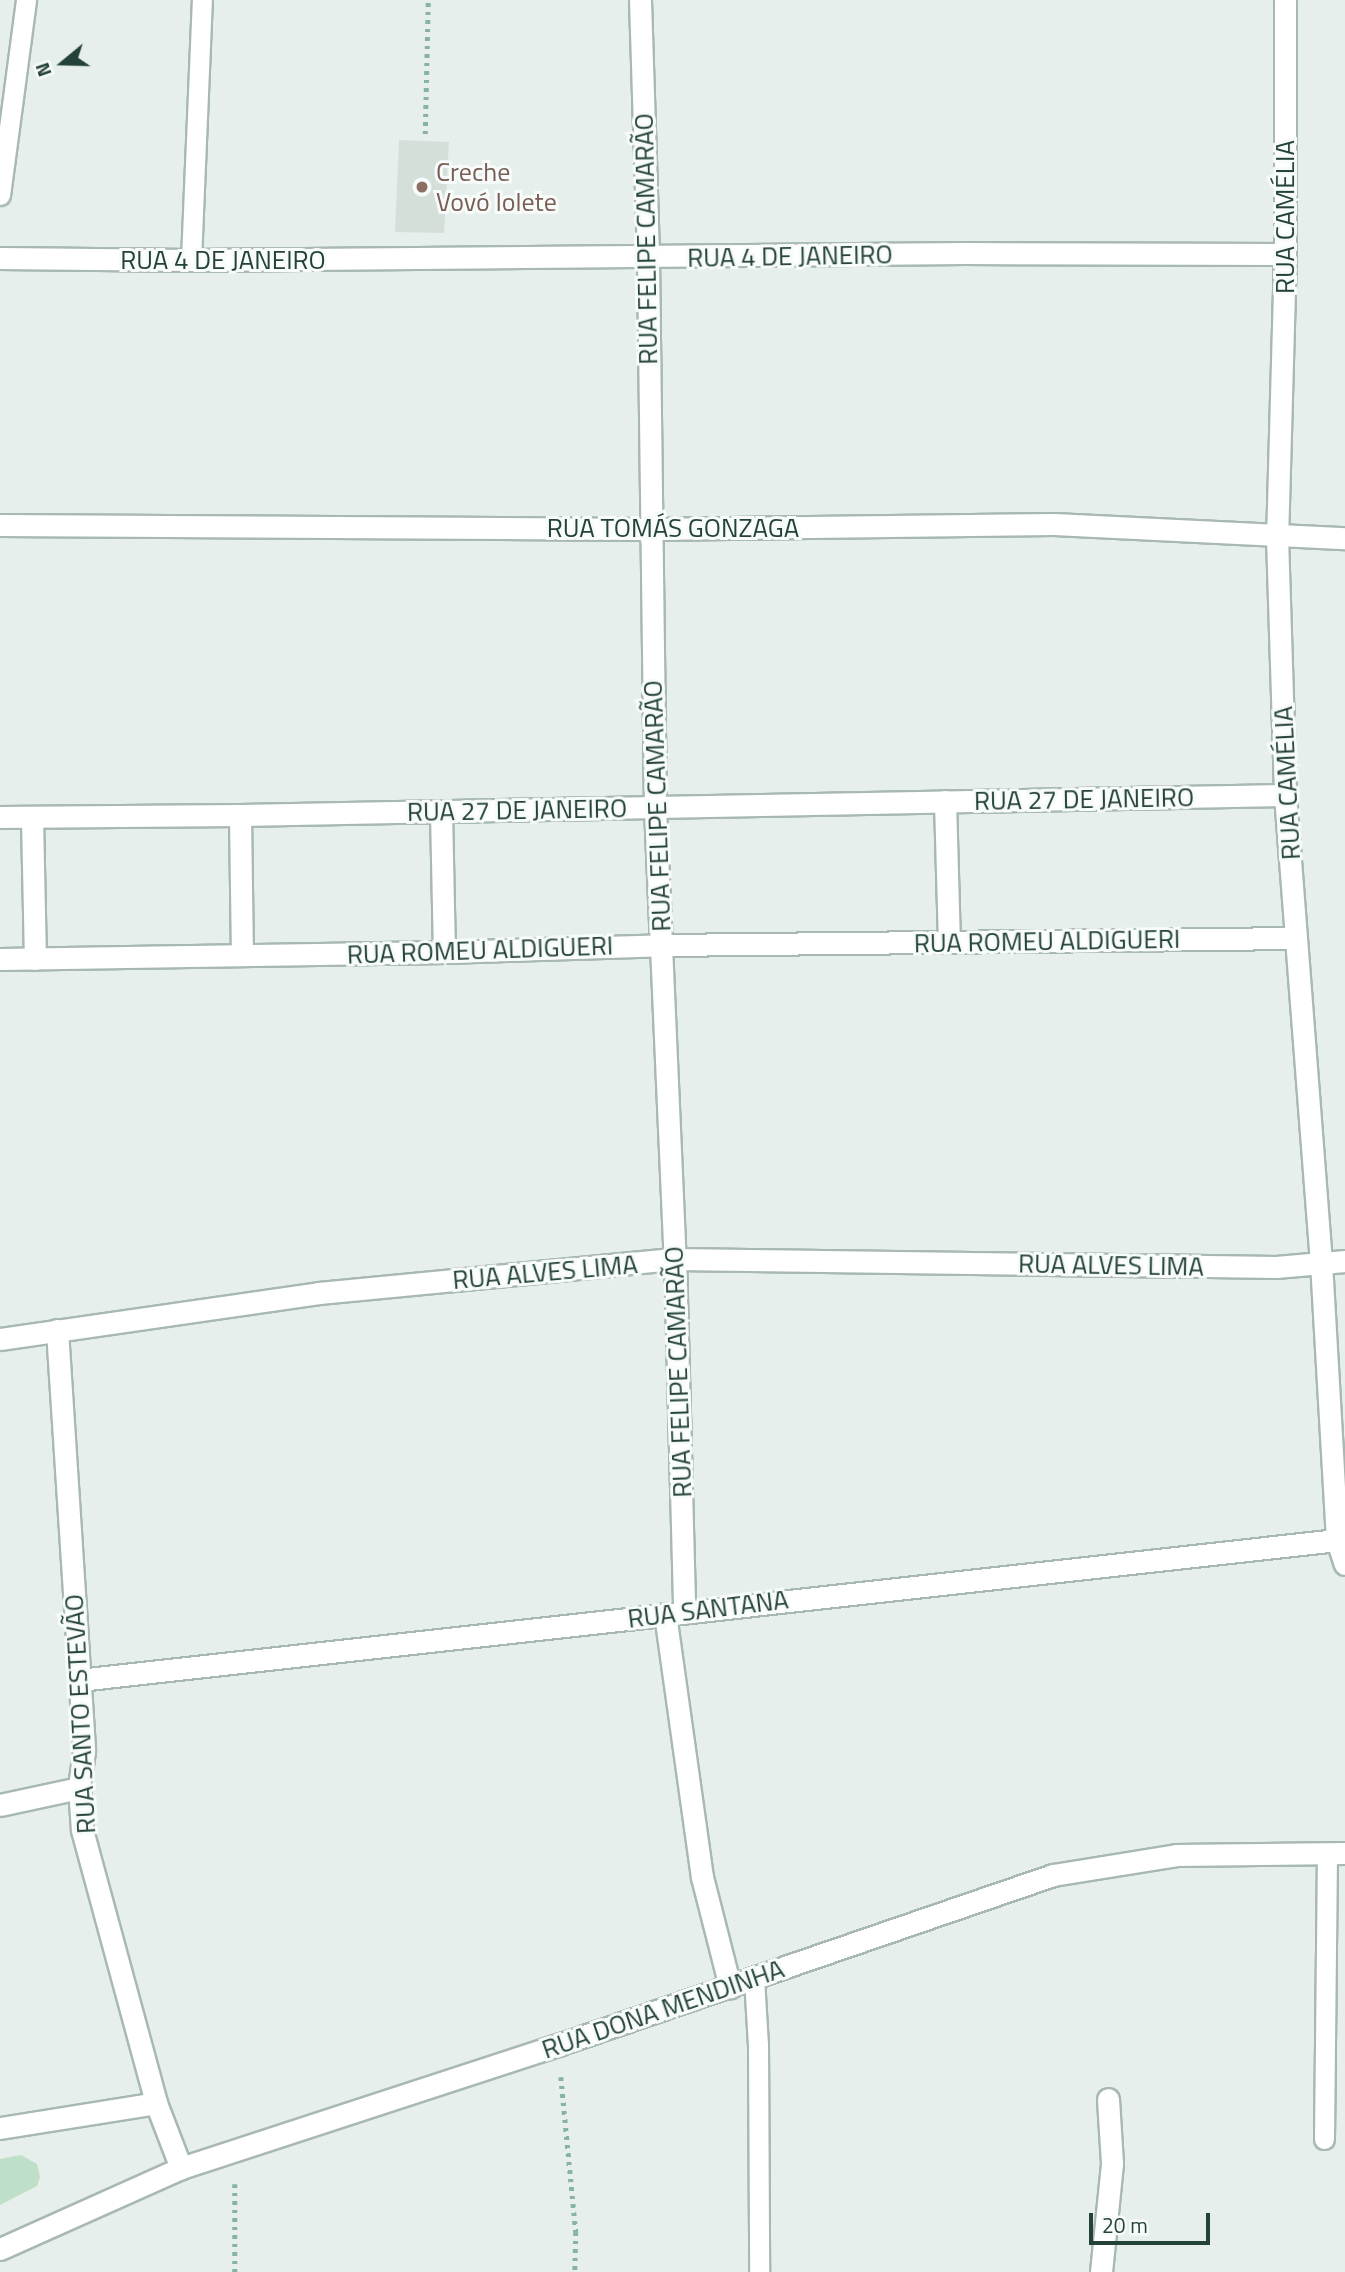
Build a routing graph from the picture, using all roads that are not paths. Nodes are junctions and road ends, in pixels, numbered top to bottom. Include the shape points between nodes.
1 (26, 0) edge
2 (202, 0) edge
3 (640, 0) edge
4 (1285, 0) edge
5 (0, 195) edge
6 (1285, 254) junction
7 (0, 258) edge
8 (648, 258) junction
9 (191, 260) junction
10 (0, 524) edge
11 (649, 529) junction
12 (1278, 537) junction
13 (1345, 538) edge
14 (1285, 795) junction
15 (945, 801) junction
16 (655, 808) junction
17 (441, 811) junction
18 (240, 816) junction
19 (0, 817) edge
20 (32, 818) junction
21 (1295, 938) junction
22 (949, 942) junction
23 (662, 945) junction
24 (444, 953) junction
25 (242, 955) junction
26 (0, 959) edge
27 (35, 959) junction
28 (675, 1259) junction
29 (1345, 1261) edge
30 (1321, 1262) junction
31 (57, 1330) junction
32 (0, 1339) edge
33 (1337, 1540) junction
34 (1345, 1564) edge
35 (674, 1612) junction
36 (79, 1680) junction
37 (79, 1788) junction
38 (0, 1805) edge
39 (1336, 1853) edge
40 (754, 1978) junction
41 (730, 1987) junction
42 (1108, 2099) dead end
43 (156, 2103) junction
44 (0, 2128) edge
45 (1324, 2139) dead end
46 (181, 2168) junction
47 (0, 2249) edge
48 (759, 2272) edge
49 (1101, 2272) edge

1 - 5 lane
2 - 9 lane
3 - 8 street, RUA FELIPE CAMARÃO
4 - 6 street, RUA CAMÉLIA
6 - 8 street, RUA 4 DE JANEIRO
6 - 12 street, RUA CAMÉLIA
7 - 9 street, RUA 4 DE JANEIRO
8 - 9 street, RUA 4 DE JANEIRO
8 - 11 street, RUA FELIPE CAMARÃO
10 - 11 street, RUA TOMÁS GONZAGA
11 - 12 street, RUA TOMÁS GONZAGA via 1054,524
11 - 16 street, RUA FELIPE CAMARÃO
12 - 13 street, RUA TOMÁS GONZAGA
12 - 14 street, RUA CAMÉLIA
14 - 15 street, RUA 27 DE JANEIRO
14 - 21 street, RUA CAMÉLIA
15 - 16 street, RUA 27 DE JANEIRO
15 - 22 street
16 - 17 street, RUA 27 DE JANEIRO
16 - 23 street, RUA FELIPE CAMARÃO
17 - 18 street, RUA 27 DE JANEIRO
17 - 24 street
18 - 20 street, RUA 27 DE JANEIRO
18 - 25 street
19 - 20 street, RUA 27 DE JANEIRO
20 - 27 street
21 - 22 street, RUA ROMEU ALDIGUERI
21 - 30 street, RUA CAMÉLIA
22 - 23 street, RUA ROMEU ALDIGUERI
23 - 24 street, RUA ROMEU ALDIGUERI
23 - 28 street, RUA FELIPE CAMARÃO
24 - 25 street, RUA ROMEU ALDIGUERI
25 - 27 street, RUA ROMEU ALDIGUERI
26 - 27 street, RUA ROMEU ALDIGUERI
28 - 30 street, RUA ALVES LIMA via 1276,1267
28 - 31 street, RUA ALVES LIMA via 319,1293
28 - 35 street, RUA FELIPE CAMARÃO
29 - 30 street, RUA ALVES LIMA
30 - 33 street, RUA CAMÉLIA
31 - 32 street, RUA ALVES LIMA
31 - 36 street, RUA SANTO ESTEVÃO
33 - 34 street, RUA CAMÉLIA
33 - 35 street, RUA SANTANA
35 - 36 street, RUA SANTANA
35 - 41 street, RUA FELIPE CAMARÃO via 702,1877
36 - 37 street, RUA SANTO ESTEVÃO via 84,1751
37 - 38 street
37 - 43 street, RUA SANTO ESTEVÃO via 82,1830
39 - 40 street, RUA DONA MENDINHA via 1176,1855 1053,1875
39 - 45 lane
40 - 41 street, RUA DONA MENDINHA
40 - 48 lane
41 - 46 street, RUA DONA MENDINHA
42 - 49 street via 1112,2163
43 - 44 street
43 - 46 street, RUA SANTO ESTEVÃO
46 - 47 street, RUA DONA MENDINHA

